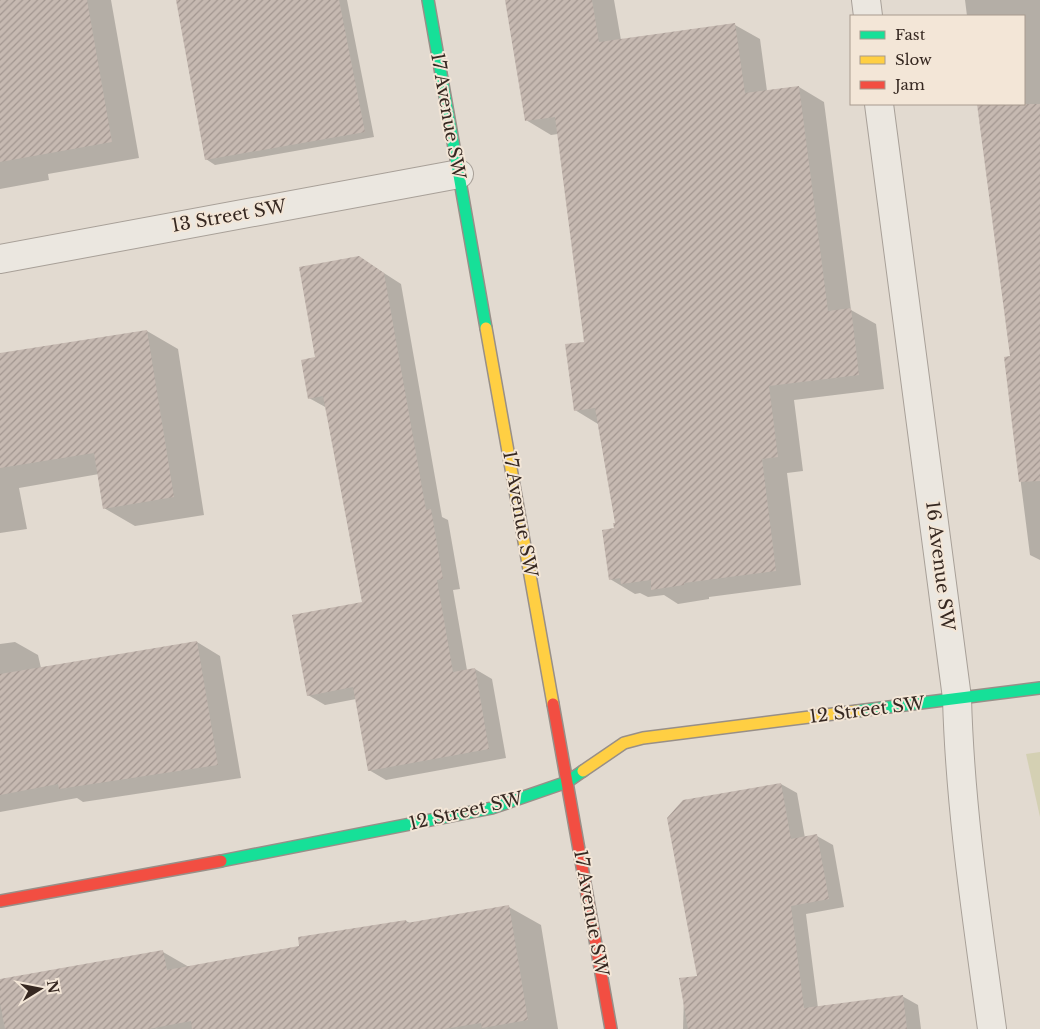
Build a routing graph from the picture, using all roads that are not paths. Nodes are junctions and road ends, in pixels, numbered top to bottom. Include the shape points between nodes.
1 (428, 0) edge
2 (866, 0) edge
3 (868, 15) edge
4 (880, 105) edge
5 (459, 174) junction
6 (0, 259) edge
7 (1040, 688) edge
8 (957, 698) junction
9 (567, 782) junction
10 (0, 901) edge
11 (611, 1029) edge
12 (992, 1029) edge

1 - 5 street, 17 Avenue SW
2 - 3 street
4 - 8 street, 16 Avenue SW
5 - 6 street, 13 Street SW
5 - 9 street, 17 Avenue SW
7 - 8 street, 12 Street SW
8 - 9 street, 12 Street SW via 643,738 624,743
8 - 12 street, 16 Avenue SW via 959,756
9 - 10 street, 12 Street SW via 492,808
9 - 11 street, 17 Avenue SW

